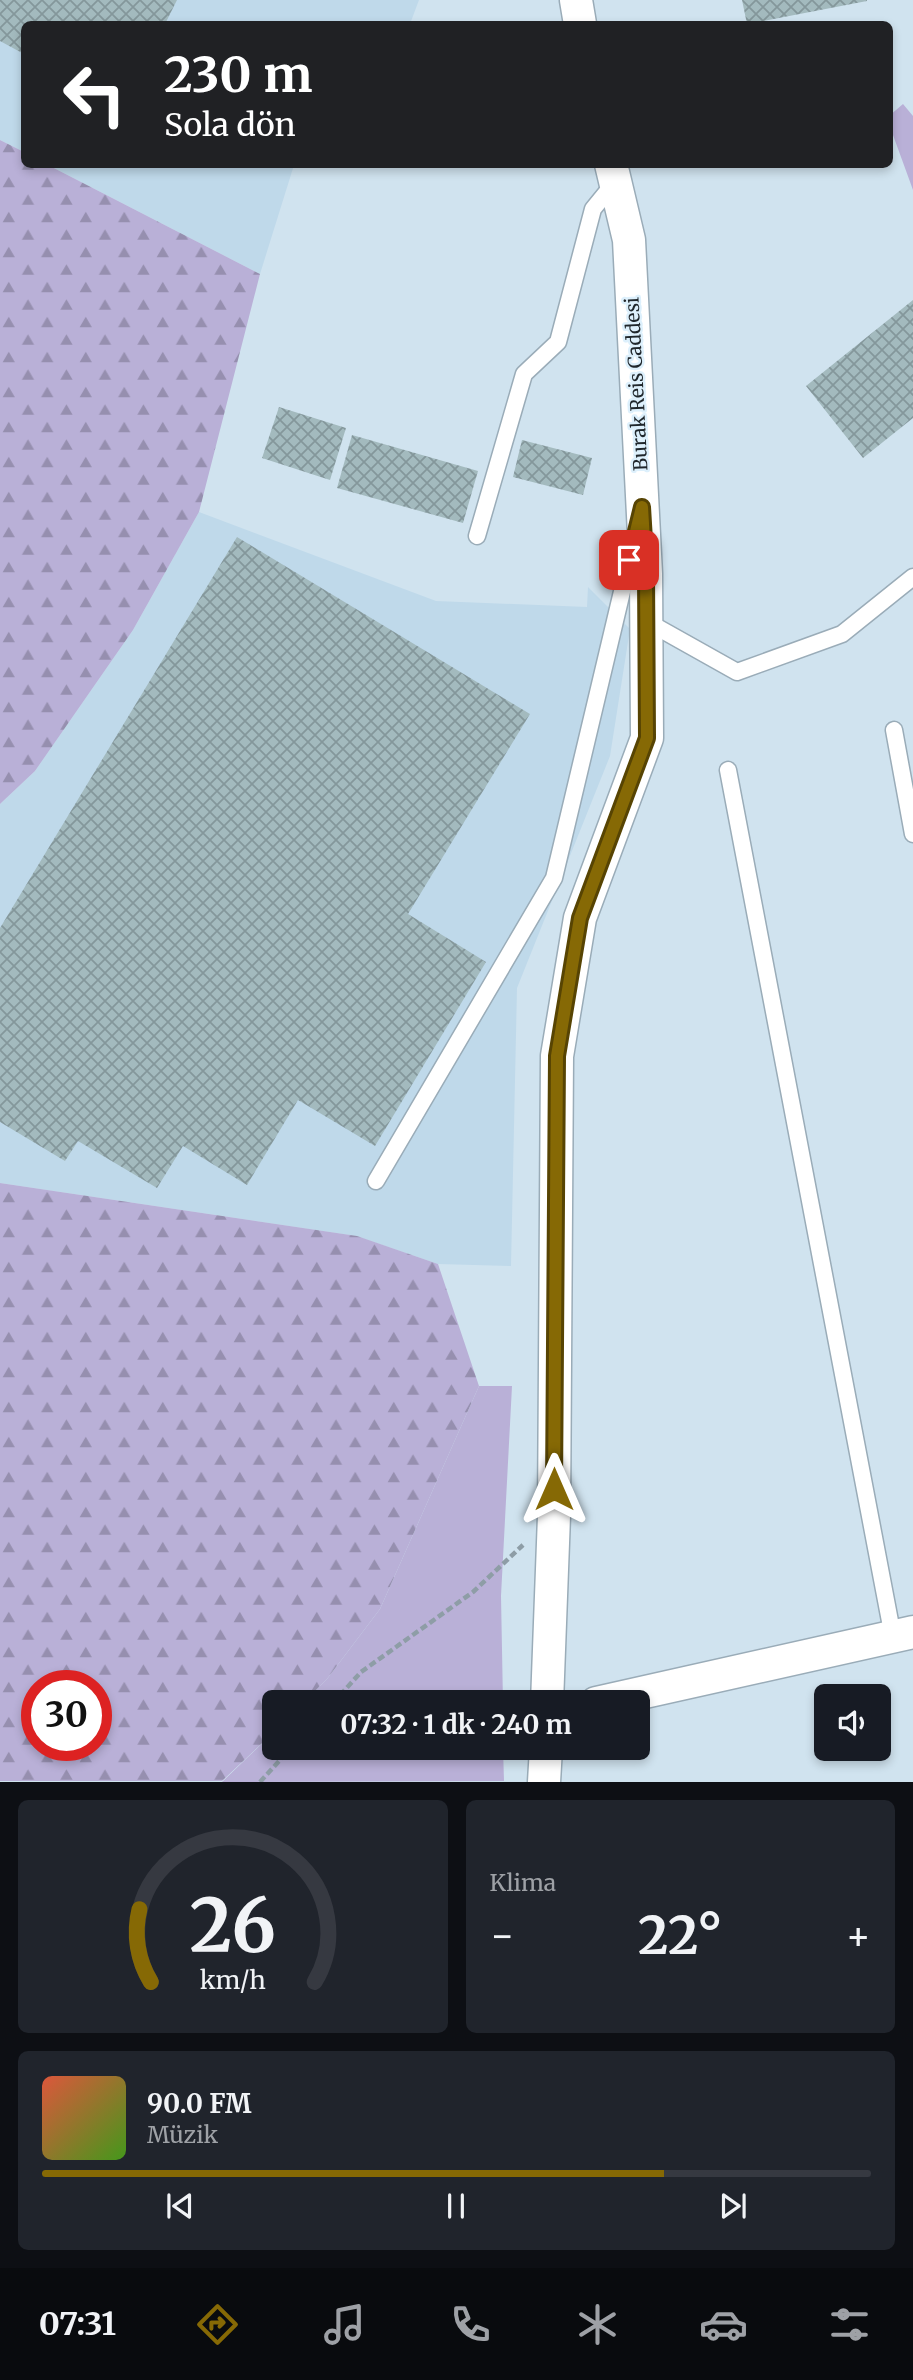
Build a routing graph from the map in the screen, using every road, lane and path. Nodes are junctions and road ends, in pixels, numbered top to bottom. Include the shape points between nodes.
1 (576, 0) edge
2 (580, 21) edge
3 (613, 173) edge
4 (642, 507) junction
5 (477, 536) dead end
6 (913, 577) edge
7 (646, 621) junction
8 (894, 730) dead end
9 (728, 770) dead end
10 (913, 834) edge
11 (376, 1181) dead end
12 (554, 1516) junction
13 (903, 1634) edge
14 (548, 1688) edge
15 (344, 1690) edge
16 (650, 1690) edge
17 (279, 1760) edge
18 (545, 1760) edge
19 (260, 1782) edge
20 (544, 1782) edge

1 - 2 street
3 - 4 street, Burak Reis Caddesi via 629,240
3 - 5 lane via 593,209 558,342 524,374
4 - 7 street, Burak Reis Caddesi
4 - 11 lane via 554,878
6 - 7 lane via 842,634 737,672
7 - 12 street, Burak Reis Caddesi via 647,738 580,918 557,1056
8 - 10 lane
9 - 13 lane
12 - 14 street, Burak Reis Caddesi
12 - 15 path via 473,1592 361,1672
13 - 16 street
17 - 19 path
18 - 20 street

